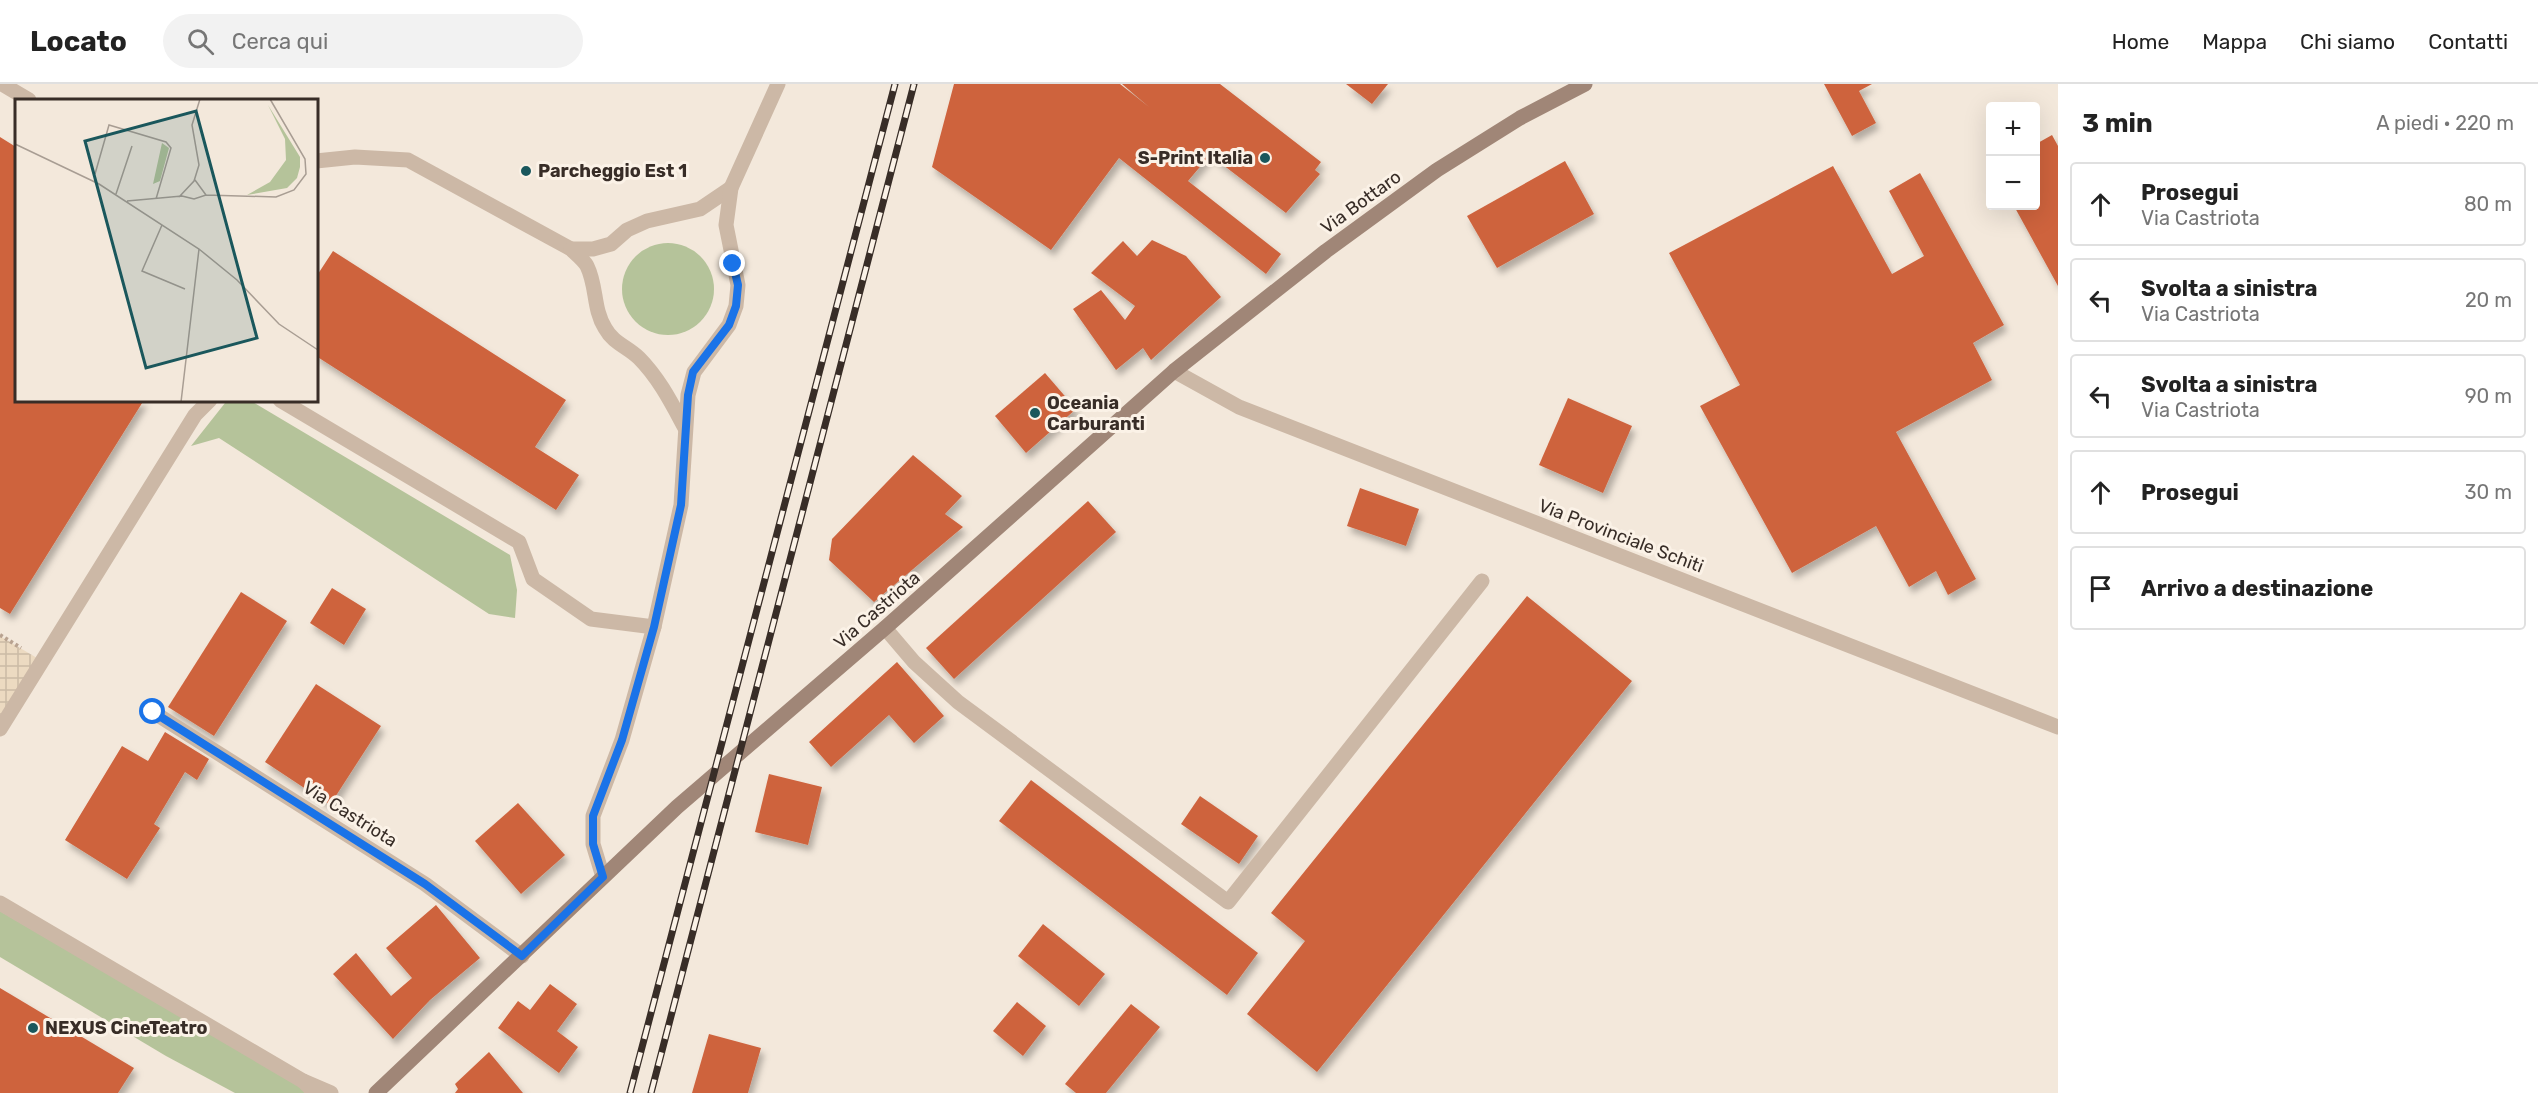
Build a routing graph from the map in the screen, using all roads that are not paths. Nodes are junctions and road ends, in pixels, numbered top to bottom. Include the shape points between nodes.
1 (2, 84) edge
2 (777, 84) edge
3 (1585, 84) edge
4 (27, 99) edge
5 (318, 161) edge
6 (731, 188) junction
7 (571, 249) junction
8 (1174, 371) junction
9 (208, 402) edge
10 (283, 402) edge
11 (685, 428) junction
12 (1482, 581) dead end
13 (654, 627) junction
14 (885, 628) junction
15 (153, 712) dead end
16 (2058, 727) edge
17 (0, 729) edge
18 (603, 877) junction
19 (0, 903) edge
20 (522, 956) junction
21 (303, 1081) junction
22 (315, 1093) edge
23 (331, 1093) edge
24 (376, 1093) edge

1 - 4 street
2 - 6 street
3 - 8 main road, Via Bottaro via 1520,118 1437,170
5 - 7 street via 355,157 408,160
6 - 7 street via 700,209 647,221 627,230 611,244
6 - 11 street via 726,225 738,285 736,306 729,325 693,372
7 - 11 street via 587,265 596,309 605,328 651,372
8 - 14 main road, Via Castriota
8 - 16 street, Via Provinciale Schiti via 1239,407
9 - 17 street via 195,415
10 - 13 street via 519,542 533,579 591,619
11 - 13 street via 681,505
12 - 14 street via 1228,902 958,702 914,662
13 - 18 street via 622,740 593,816 593,844
14 - 18 main road, Via Castriota via 676,807
15 - 20 street, Via Castriota via 425,884
18 - 20 main road, Via Castriota
19 - 21 street
20 - 24 main road, Via Castriota
21 - 22 street
21 - 23 street

